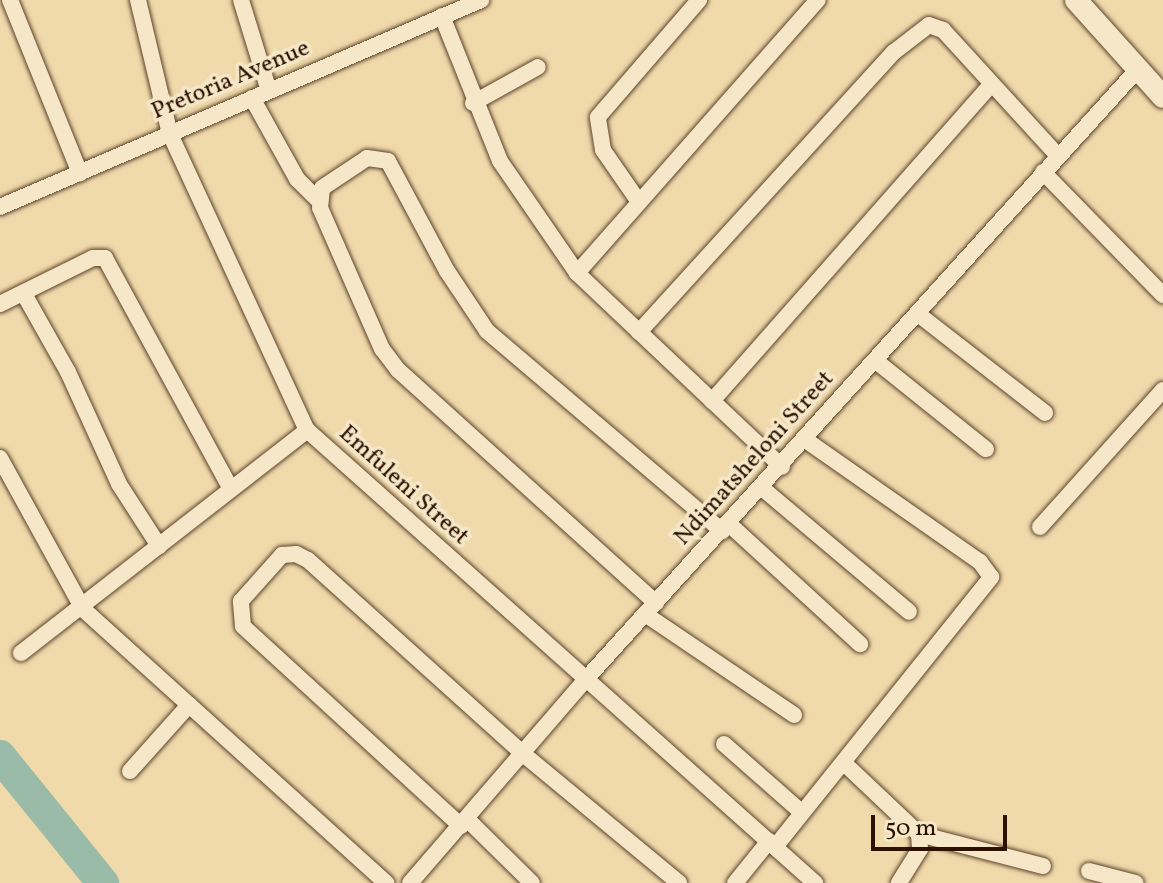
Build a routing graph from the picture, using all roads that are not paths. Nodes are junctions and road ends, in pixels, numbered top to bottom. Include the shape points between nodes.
1 (10, 0) edge
2 (138, 0) edge
3 (241, 0) edge
4 (481, 0) edge
5 (699, 0) edge
6 (818, 0) edge
7 (1076, 0) edge
8 (442, 16) junction
9 (538, 67) dead end
10 (1138, 69) junction
11 (991, 85) junction
12 (269, 91) junction
13 (1163, 97) edge
14 (252, 98) junction
15 (473, 103) junction
16 (170, 134) junction
17 (1058, 156) junction
18 (1043, 172) junction
19 (80, 173) junction
20 (318, 200) junction
21 (639, 202) junction
22 (0, 207) edge
23 (577, 273) junction
24 (24, 294) junction
25 (1163, 295) edge
26 (0, 304) edge
27 (918, 314) junction
28 (639, 332) junction
29 (876, 361) junction
30 (1163, 390) edge
31 (712, 401) junction
32 (1045, 413) dead end
33 (307, 430) junction
34 (806, 440) junction
35 (986, 449) dead end
36 (0, 458) edge
37 (782, 467) junction
38 (762, 488) junction
39 (231, 489) junction
40 (1040, 527) dead end
41 (726, 528) junction
42 (159, 546) junction
43 (83, 609) junction
44 (650, 609) junction
45 (909, 612) dead end
46 (860, 644) dead end
47 (21, 653) dead end
48 (586, 679) junction
49 (189, 705) junction
50 (794, 715) dead end
51 (724, 744) dead end
52 (522, 753) junction
53 (845, 764) junction
54 (130, 771) dead end
55 (801, 812) junction
56 (464, 823) junction
57 (919, 834) junction
58 (772, 844) junction
59 (1043, 866) dead end
60 (1089, 871) dead end
61 (386, 883) edge
62 (410, 883) edge
63 (532, 883) edge
64 (679, 883) edge
65 (735, 883) edge
66 (815, 883) edge
67 (899, 883) edge
68 (1135, 883) edge

1 - 19 street
2 - 16 street, Emfuleni Street
3 - 12 street
4 - 8 street, Pretoria Avenue
5 - 21 street via 598,117 603,150
6 - 21 street
7 - 10 street
8 - 12 street, Pretoria Avenue
8 - 15 street
9 - 15 street
10 - 13 street
10 - 17 street, Ndimatsheloni Street
11 - 17 street
11 - 28 street via 943,30 929,25 911,36
11 - 31 street
12 - 14 street, Pretoria Avenue
14 - 16 street, Pretoria Avenue
14 - 20 street via 297,179
15 - 23 street via 516,189
16 - 19 street, Pretoria Avenue
16 - 33 street, Emfuleni Street
17 - 18 street, Ndimatsheloni Street
18 - 25 street
18 - 27 street, Ndimatsheloni Street
19 - 22 street, Pretoria Avenue
20 - 41 street via 322,188 367,158 388,161 447,271 487,331
20 - 44 street via 366,316 398,370
21 - 23 street
23 - 28 street
24 - 26 street
24 - 39 street via 76,265 105,258
24 - 42 street via 68,372 119,484
27 - 29 street, Ndimatsheloni Street
27 - 32 street
28 - 31 street
29 - 34 street, Ndimatsheloni Street
29 - 35 street
30 - 40 street
31 - 37 street
33 - 39 street
33 - 48 street, Emfuleni Street
34 - 37 street, Ndimatsheloni Street
34 - 53 street via 980,562 991,577
36 - 43 street
37 - 38 street, Ndimatsheloni Street
38 - 41 street, Ndimatsheloni Street
38 - 45 street
39 - 42 street
41 - 44 street, Ndimatsheloni Street
41 - 46 street
42 - 43 street
43 - 47 street
43 - 49 street
44 - 48 street, Ndimatsheloni Street
44 - 50 street
48 - 52 street, Ndimatsheloni Street
48 - 58 street, Emfuleni Street
49 - 54 street
49 - 61 street
51 - 55 street
52 - 56 street, Ndimatsheloni Street
52 - 56 street via 300,556 282,555 248,590 239,615 253,638
52 - 64 street
53 - 55 street
53 - 57 street
55 - 58 street
56 - 62 street, Ndimatsheloni Street
56 - 63 street
57 - 59 street
57 - 67 street via 920,849
58 - 65 street
58 - 66 street, Emfuleni Street
60 - 68 street

